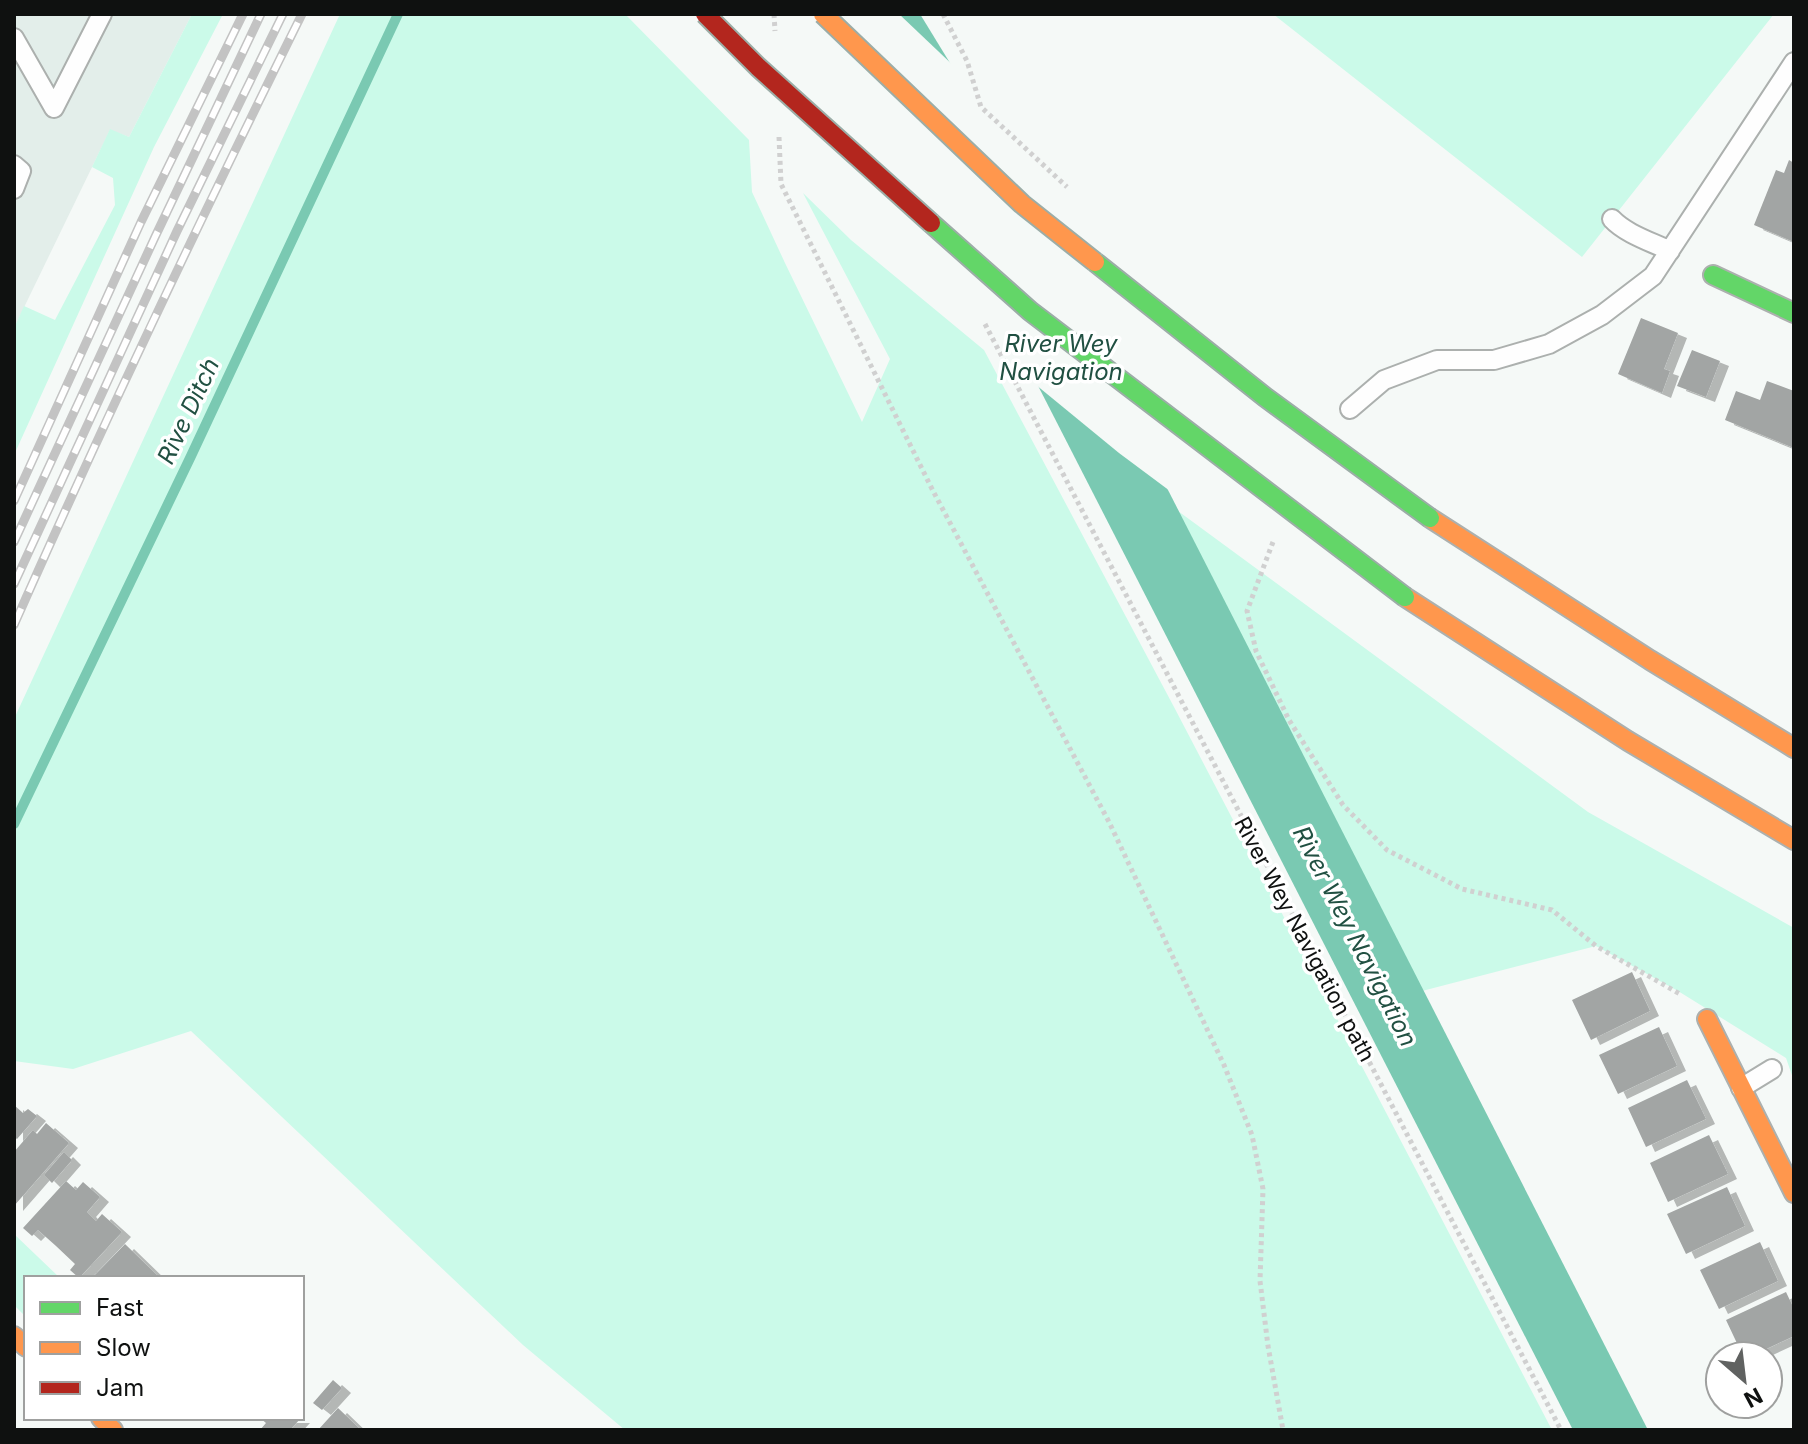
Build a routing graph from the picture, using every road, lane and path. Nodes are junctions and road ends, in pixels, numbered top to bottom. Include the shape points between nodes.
1 (102, 14) edge
2 (705, 14) edge
3 (823, 14) edge
4 (943, 14) edge
5 (14, 38) edge
6 (1794, 62) edge
7 (981, 107) dead end
8 (14, 165) edge
9 (781, 184) dead end
10 (14, 189) edge
11 (1612, 219) dead end
12 (1670, 251) junction
13 (1713, 275) dead end
14 (1794, 313) edge
15 (1350, 409) dead end
16 (1048, 447) dead end
17 (1247, 611) dead end
18 (1794, 748) edge
19 (1794, 840) edge
20 (1707, 1019) joint
21 (1772, 1069) dead end
22 (1741, 1088) junction
23 (1794, 1193) edge
24 (1283, 1430) edge
25 (1561, 1430) edge

1 - 5 lane via 54,108
2 - 19 main road, bridge via 1030,311 1405,597
3 - 18 main road, bridge via 1022,204 1265,397 1430,518
4 - 7 path via 967,61
6 - 12 lane
8 - 10 lane via 21,171
9 - 24 path via 932,489 1109,822 1224,1065 1252,1135 1263,1189 1260,1281
11 - 12 lane
12 - 15 lane via 1653,276 1602,315 1549,344 1494,360 1437,360 1384,380
13 - 14 main road
16 - 25 path, River Wey Navigation path
17 - 20 path via 1256,651 1289,720 1343,805 1387,850 1462,889 1552,910 1596,946 1678,991
20 - 22 main road
21 - 22 lane
22 - 23 main road

